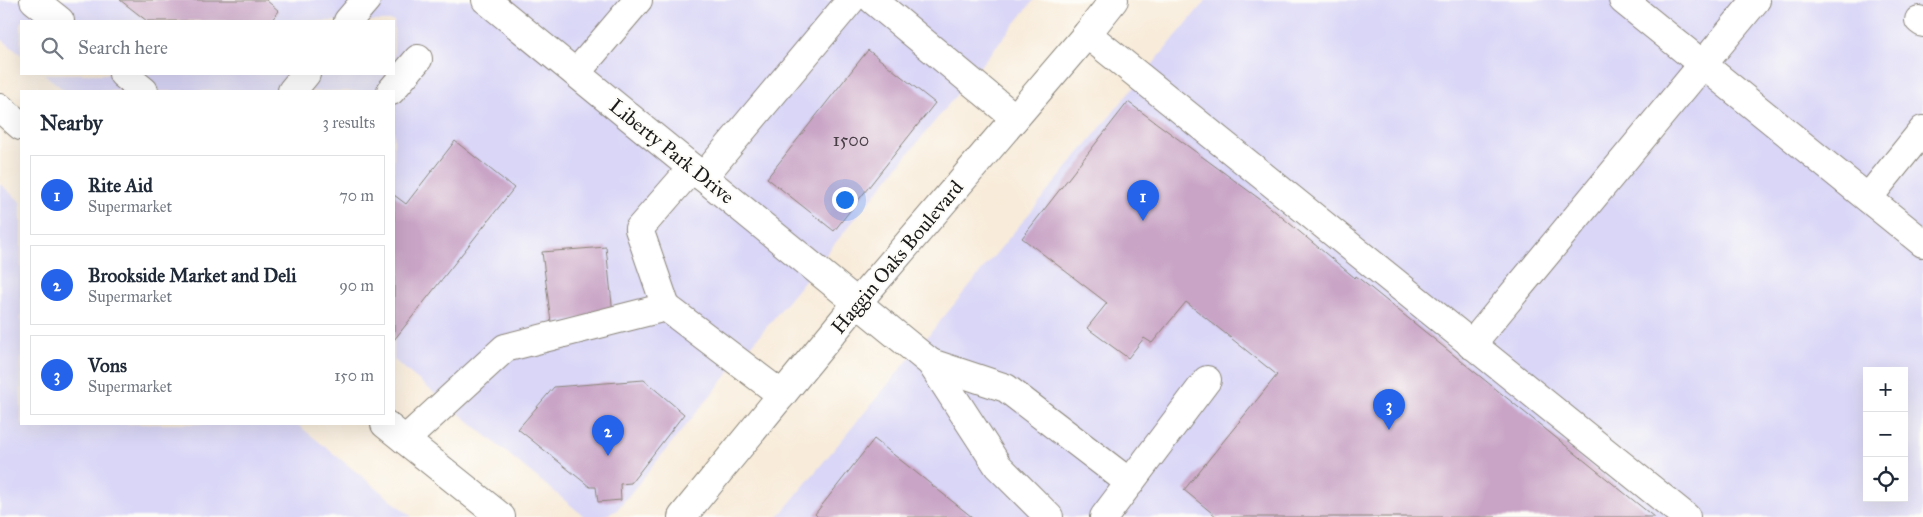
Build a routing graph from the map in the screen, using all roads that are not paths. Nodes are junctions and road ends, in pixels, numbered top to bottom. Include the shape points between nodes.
1 (34, 0) edge
2 (486, 0) edge
3 (638, 0) edge
4 (851, 0) edge
5 (873, 0) edge
6 (1114, 0) edge
7 (1623, 0) edge
8 (1756, 0) edge
9 (59, 20) edge
10 (1087, 34) junction
11 (418, 59) dead end
12 (1703, 64) junction
13 (576, 73) junction
14 (124, 75) edge
15 (305, 75) edge
16 (143, 90) edge
17 (293, 90) edge
18 (392, 90) edge
19 (0, 108) edge
20 (1015, 118) junction
21 (20, 125) edge
22 (1923, 130) edge
23 (698, 172) junction
24 (1868, 198) junction
25 (1923, 243) edge
26 (857, 303) junction
27 (666, 307) junction
28 (1472, 345) junction
29 (932, 363) junction
30 (1207, 380) dead end
31 (782, 395) junction
32 (395, 432) edge
33 (1130, 483) junction
34 (501, 517) edge
35 (682, 517) edge
36 (1049, 517) edge
37 (1104, 517) edge
38 (1686, 517) edge

1 - 9 street
2 - 13 street, Liberty Park Drive
3 - 13 street
4 - 23 street
5 - 20 street
6 - 10 street, Haggin Oaks Boulevard
7 - 12 street
8 - 12 street
10 - 20 street, Haggin Oaks Boulevard
10 - 28 street
11 - 18 street
12 - 24 street
12 - 28 street
13 - 23 street, Liberty Park Drive
14 - 16 street
15 - 17 street
19 - 21 street
20 - 26 street, Haggin Oaks Boulevard
22 - 24 street
23 - 26 street, Liberty Park Drive
23 - 27 street via 639,228
24 - 25 street
26 - 29 street, Liberty Park Drive
26 - 31 street, Haggin Oaks Boulevard
27 - 31 street
27 - 32 street via 505,348
28 - 38 street
29 - 33 street via 1006,388
29 - 36 street via 998,466
30 - 33 street
31 - 35 street, Haggin Oaks Boulevard
32 - 34 street
33 - 37 street

